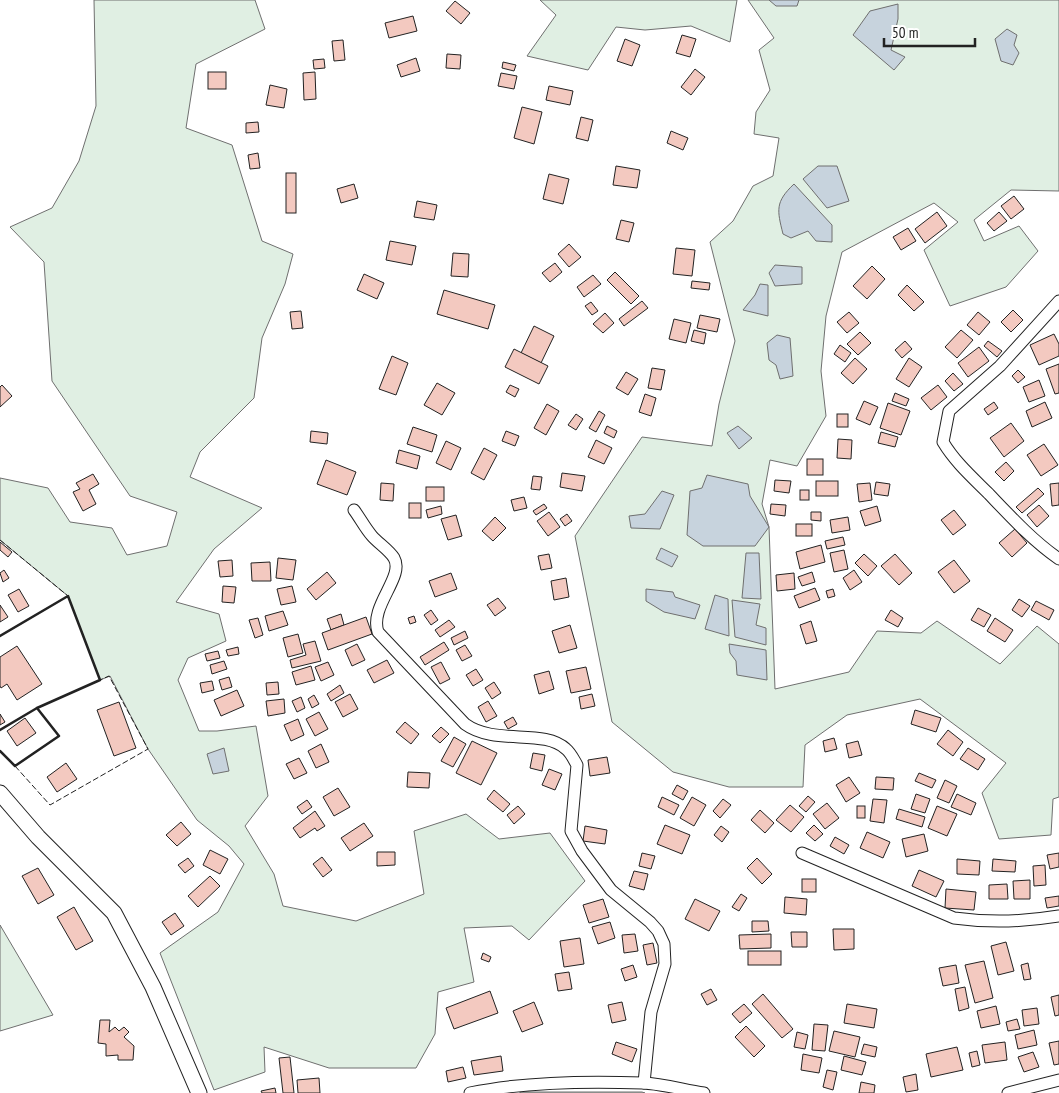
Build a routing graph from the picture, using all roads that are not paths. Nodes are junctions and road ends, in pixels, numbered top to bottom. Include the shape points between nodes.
1 (1059, 301) edge
2 (354, 510) dead end
3 (1059, 559) edge
4 (0, 793) edge
5 (802, 853) dead end
6 (1059, 916) edge
7 (1059, 1080) edge
8 (644, 1083) junction
9 (199, 1093) edge
10 (470, 1093) edge
11 (704, 1093) edge
12 (1008, 1093) edge

1 - 3 street via 1000,366 949,411 943,442 952,456 1006,512
2 - 8 street via 394,558 396,566 376,616 378,632 475,732 555,742 566,748 578,765 571,831 611,890 650,922 664,944 665,964 650,1012
4 - 9 street via 38,837 114,913 154,987
5 - 6 street via 954,918 978,922 1024,922
7 - 12 street
8 - 10 street via 526,1084
8 - 11 street

